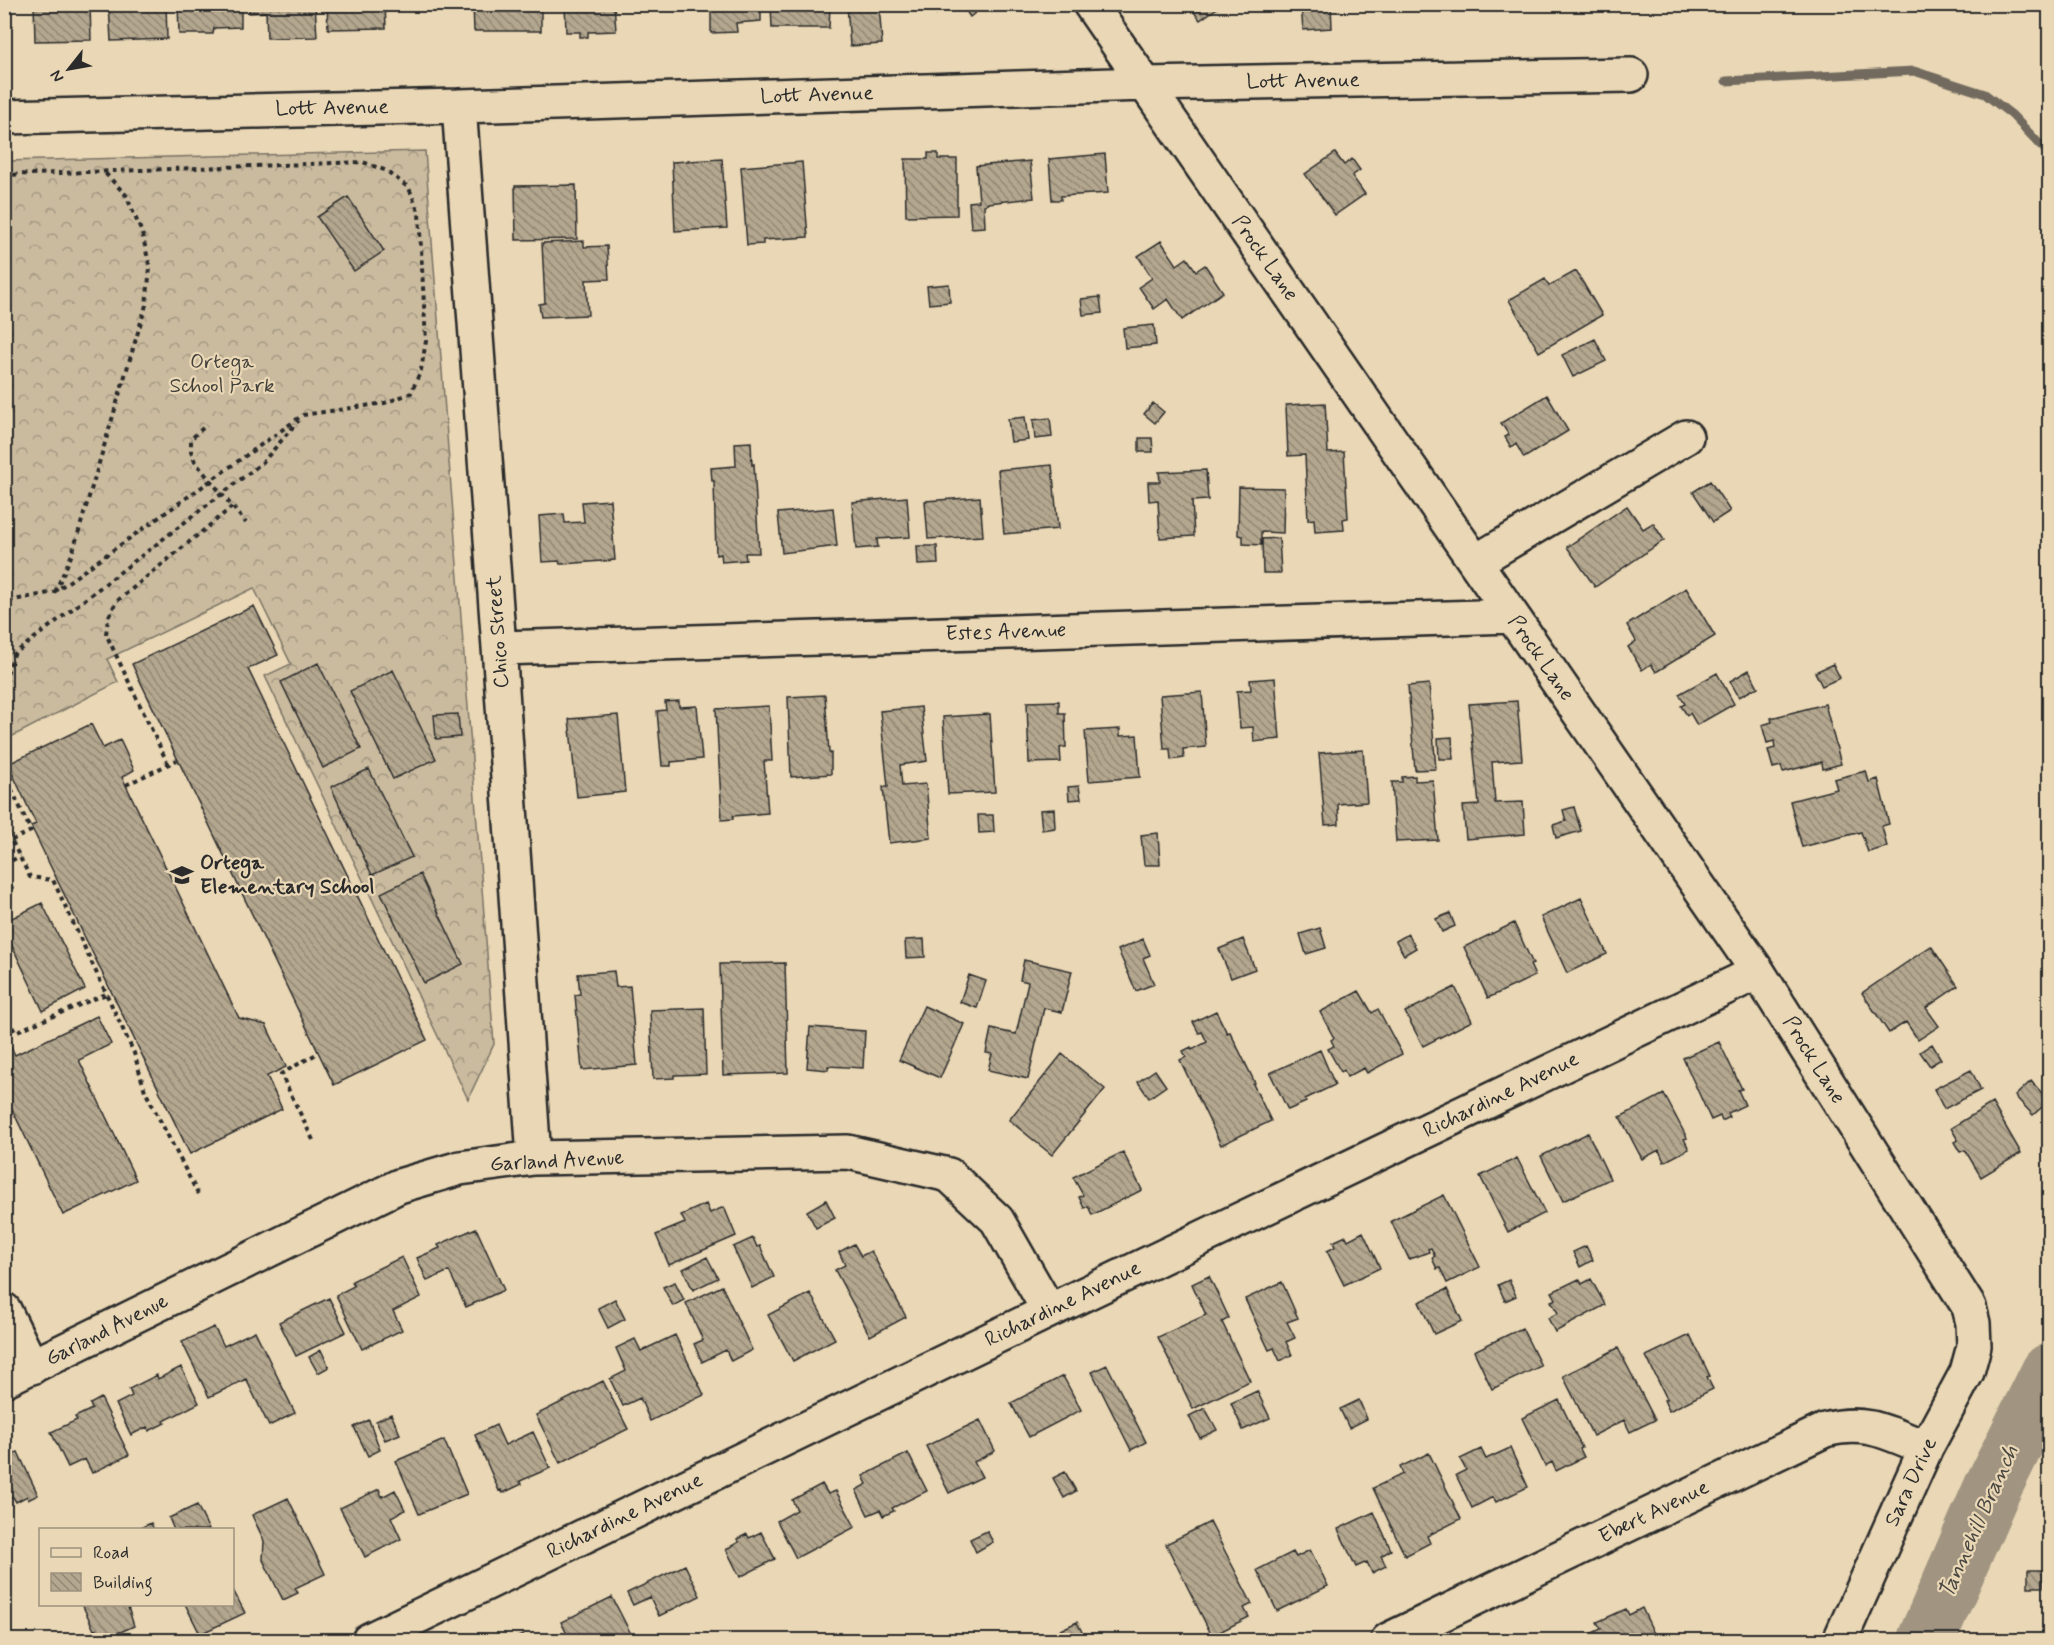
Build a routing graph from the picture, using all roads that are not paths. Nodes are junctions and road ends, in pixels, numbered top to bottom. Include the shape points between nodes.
1 (1090, 4) edge
2 (1630, 75) dead end
3 (1145, 84) junction
4 (459, 105) junction
5 (4, 117) edge
6 (1686, 437) dead end
7 (1475, 562) junction
8 (1512, 616) junction
9 (499, 648) junction
10 (1758, 972) junction
11 (534, 1158) junction
12 (4, 1310) edge
13 (1049, 1311) junction
14 (1973, 1323) joint
15 (18, 1374) edge
16 (1926, 1448) junction
17 (369, 1641) edge
18 (1388, 1641) edge
19 (1840, 1641) edge

1 - 3 street, Prock Lane
2 - 3 street, Lott Avenue
3 - 4 street, Lott Avenue
3 - 7 street, Prock Lane
4 - 5 street, Lott Avenue
4 - 9 street, Chico Street
6 - 7 street
7 - 8 street, Prock Lane
8 - 9 street, Estes Avenue
8 - 10 street, Prock Lane
9 - 11 street, Chico Street
10 - 13 street, Richardine Avenue
10 - 14 street, Prock Lane via 1961,1292
11 - 13 street, Garland Avenue via 848,1152 949,1175 997,1220
11 - 15 street, Garland Avenue via 460,1168 399,1186
12 - 15 street
13 - 17 street, Richardine Avenue
14 - 16 street, Sara Drive via 1974,1346 1967,1372
16 - 18 street, Ebert Avenue via 1861,1425 1825,1430
16 - 19 street, Sara Drive

